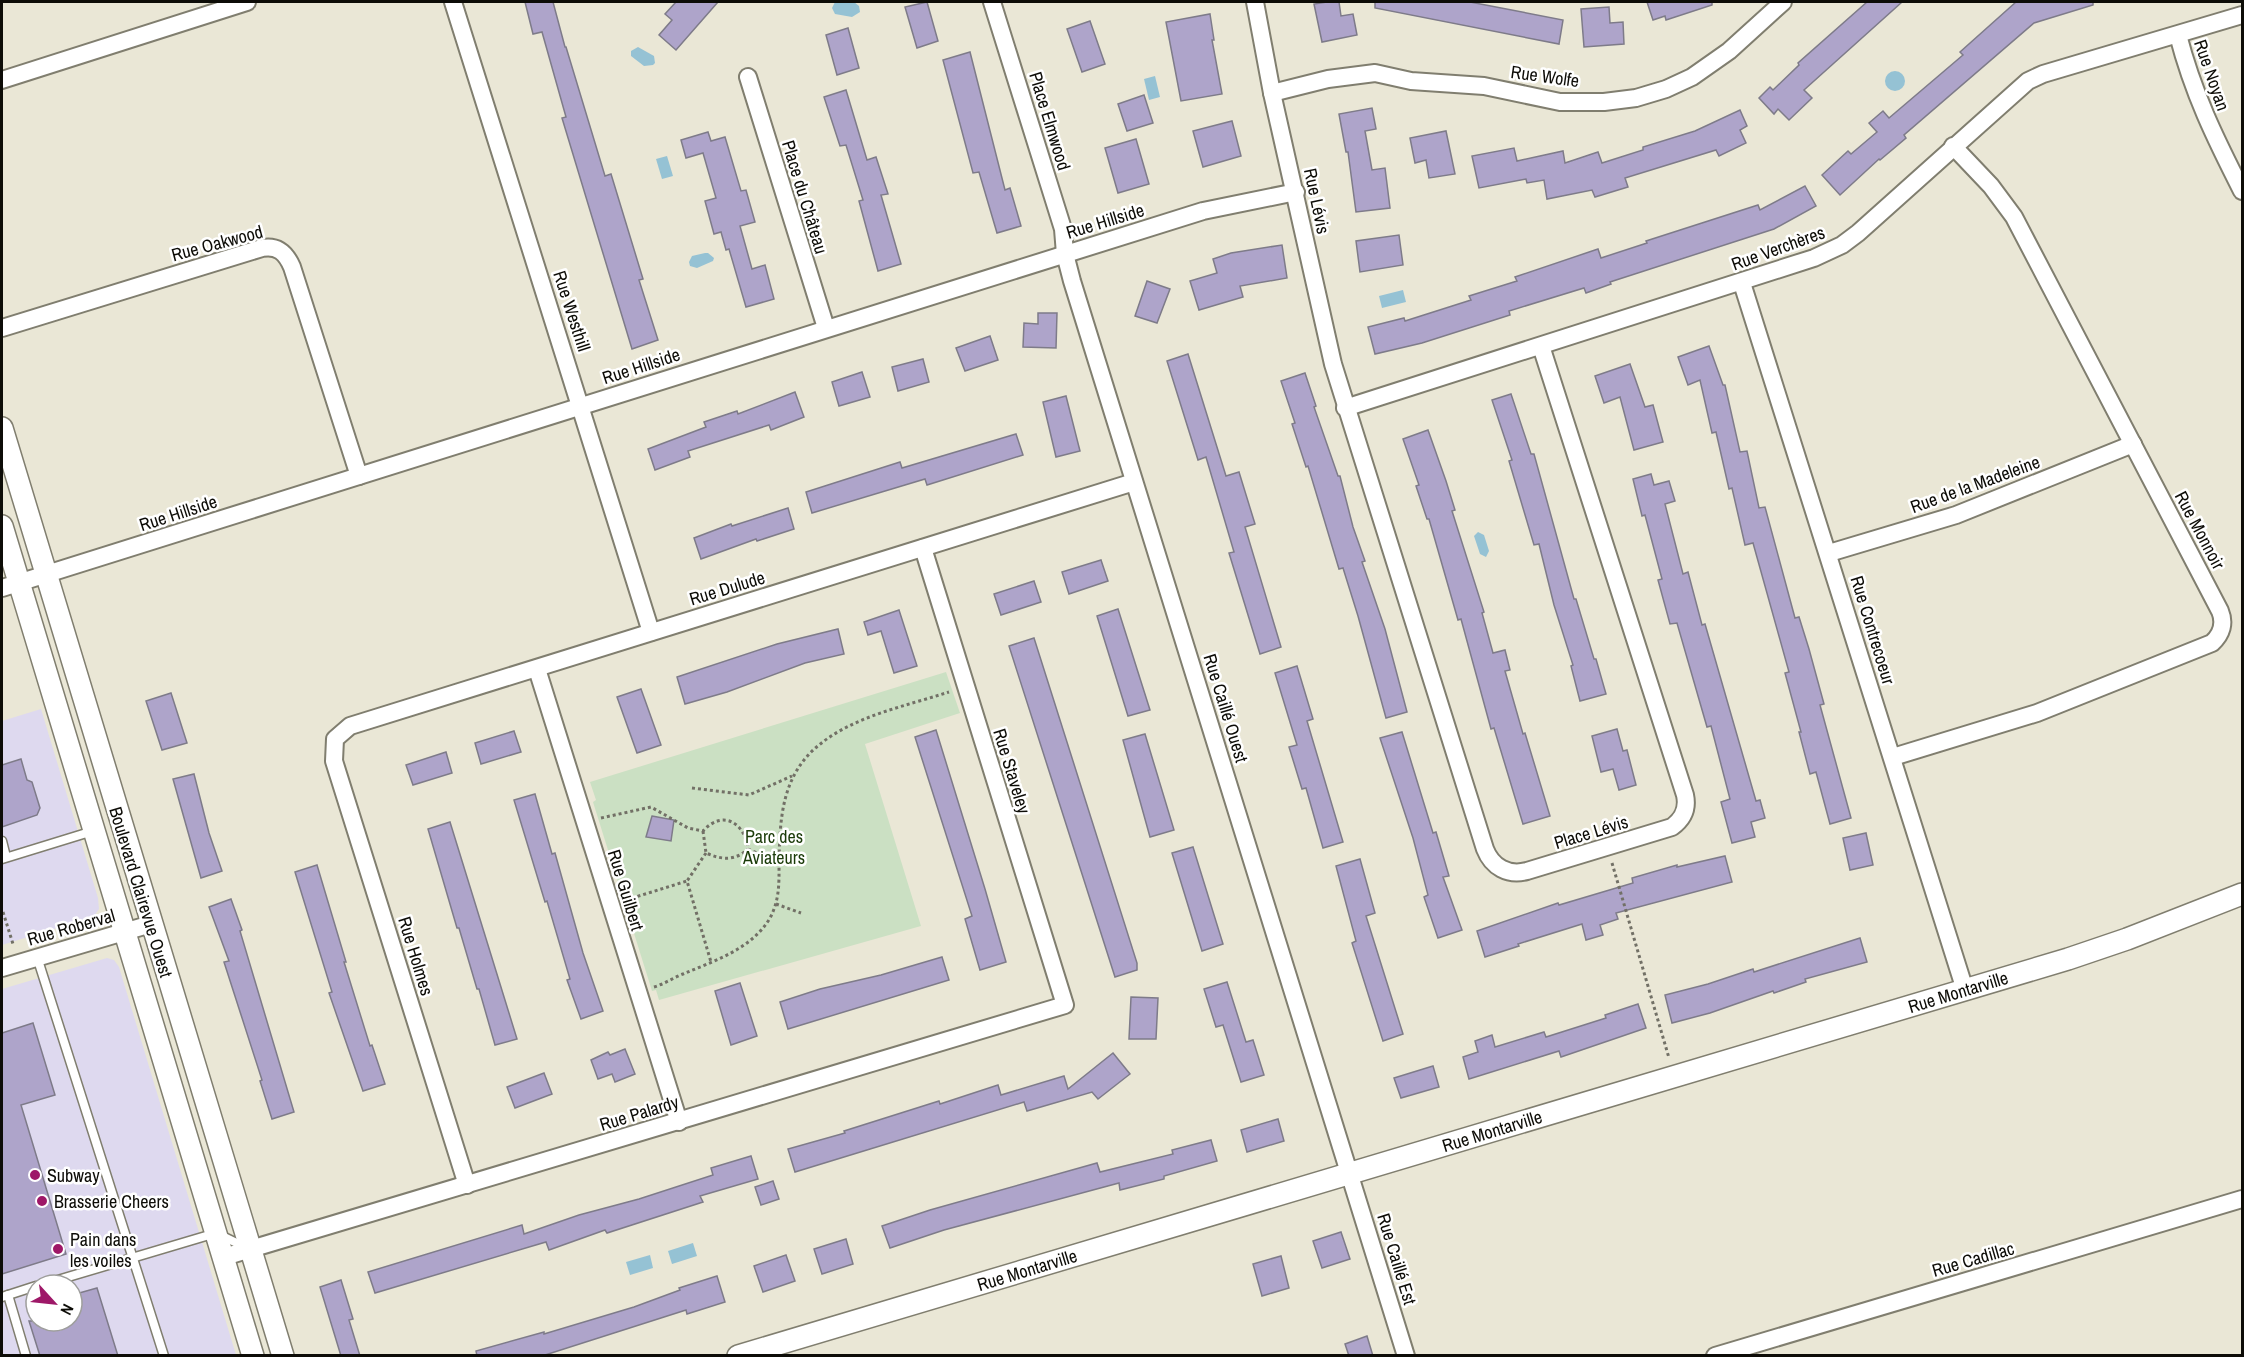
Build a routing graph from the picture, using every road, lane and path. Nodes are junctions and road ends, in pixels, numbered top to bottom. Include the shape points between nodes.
1 (247, 2) edge
2 (453, 2) edge
3 (992, 2) edge
4 (1255, 2) edge
5 (1783, 2) edge
6 (2242, 15) edge
7 (2178, 35) junction
8 (748, 77) dead end
9 (2, 80) edge
10 (1272, 93) junction
11 (1953, 146) junction
12 (2242, 191) edge
13 (1296, 192) junction
14 (1065, 254) junction
15 (1742, 283) junction
16 (2, 328) edge
17 (826, 328) junction
18 (1541, 346) junction
19 (582, 406) junction
20 (1345, 408) junction
21 (2, 428) edge
22 (2133, 444) junction
23 (359, 476) junction
24 (1134, 482) junction
25 (2, 526) edge
26 (923, 548) junction
27 (1828, 553) junction
28 (46, 575) junction
29 (10, 586) edge
30 (651, 632) junction
31 (537, 669) junction
32 (965, 687) junction
33 (335, 739) joint
34 (1893, 757) junction
35 (792, 776) junction
36 (692, 788) dead end
37 (584, 822) junction
38 (94, 831) junction
39 (703, 831) junction
40 (2, 841) edge
41 (1607, 847) junction
42 (748, 849) junction
43 (706, 853) junction
44 (4, 858) edge
45 (779, 863) junction
46 (687, 881) junction
47 (2242, 894) edge
48 (776, 904) junction
49 (610, 905) junction
50 (3, 912) dead end
51 (801, 913) dead end
52 (151, 924) junction
53 (124, 931) junction
54 (13, 944) dead end
55 (37, 957) junction
56 (711, 962) junction
57 (2, 968) edge
58 (1965, 990) junction
59 (637, 992) junction
60 (1065, 1005) joint
61 (1670, 1060) dead end
62 (679, 1122) junction
63 (1351, 1174) junction
64 (467, 1185) junction
65 (2242, 1199) edge
66 (216, 1233) junction
67 (250, 1249) junction
68 (134, 1257) junction
69 (224, 1257) junction
70 (81, 1273) edge
71 (24, 1290) edge
72 (5, 1296) edge
73 (26, 1356) edge
74 (164, 1356) edge
75 (253, 1356) edge
76 (283, 1356) edge
77 (738, 1356) edge
78 (1406, 1356) edge
79 (1715, 1356) edge

1 - 9 street
2 - 19 street, Rue Westhill
3 - 14 street, Place Elmwood via 1063,229
4 - 10 street, Rue Lévis
5 - 10 street, Rue Wolfe via 1729,51 1692,77 1636,98 1560,102 1484,86 1411,81 1375,73 1328,79
6 - 7 street, Rue Verchères
7 - 11 street, Rue Verchères via 2035,77
7 - 12 street, Rue Noyan via 2211,131
8 - 17 street, Place du Château
10 - 13 street, Rue Lévis
11 - 15 street, Rue Verchères via 1842,245
11 - 22 street, Rue Monnoir via 2014,217
13 - 14 street, Rue Hillside via 1203,211
13 - 20 street, Rue Lévis via 1319,310
14 - 17 street, Rue Hillside
14 - 24 street, Rue Caillé Ouest
15 - 18 street, Rue Verchères
15 - 27 street, Rue Contrecoeur
16 - 23 street, Rue Oakwood via 262,248 277,248 292,267
17 - 19 street, Rue Hillside
18 - 20 street, Rue Verchères
18 - 41 street, Place Lévis via 1686,800 1683,816 1672,827
19 - 23 street, Rue Hillside
19 - 30 street, Rue Westhill
20 - 41 street, Place Lévis via 1487,855 1498,868 1521,873
21 - 28 street, Boulevard Clairevue Ouest
22 - 27 street, Rue de la Madeleine via 1956,515
22 - 34 street, Rue Monnoir via 2220,610 2223,626 2216,639 2037,713
23 - 28 street, Rue Hillside
24 - 26 street, Rue Dulude
24 - 63 street, Rue Caillé Ouest
25 - 29 street, Boulevard Clairevue Ouest
26 - 30 street, Rue Dulude
26 - 32 street, Rue Staveley
27 - 34 street, Rue Contrecoeur
28 - 29 street, Rue Hillside
28 - 52 street, Boulevard Clairevue Ouest
29 - 38 street, Boulevard Clairevue Ouest
30 - 31 street, Rue Dulude
31 - 33 street, Rue Dulude via 350,726
31 - 37 street, Rue Guilbert
32 - 35 path via 865,719 843,730 819,745
32 - 60 street, Rue Staveley
33 - 64 street, Rue Holmes via 334,760
34 - 58 street, Rue Contrecoeur
35 - 36 path via 749,795
35 - 45 path via 786,793
37 - 39 path via 651,807 688,828
37 - 49 street, Rue Guilbert
38 - 44 lane
38 - 53 street, Boulevard Clairevue Ouest
39 - 42 path via 718,820 728,820 743,830
39 - 43 path
40 - 44 lane
41 - 61 path
42 - 43 path via 729,859
42 - 45 path
43 - 46 path
45 - 48 path
46 - 49 path
46 - 56 path
47 - 58 street, Rue Montarville via 2099,949
48 - 51 path
48 - 56 path via 755,936
49 - 59 street, Rue Guilbert
50 - 54 path
52 - 53 street, Rue Roberval
52 - 67 street, Boulevard Clairevue Ouest
53 - 55 street, Rue Roberval
53 - 66 street, Boulevard Clairevue Ouest
55 - 57 street, Rue Roberval
55 - 68 lane
56 - 59 path
58 - 63 street, Rue Montarville
59 - 62 street, Rue Guilbert
60 - 62 street, Rue Palardy
62 - 64 street, Rue Palardy
63 - 77 street, Rue Montarville
63 - 78 street, Rue Caillé Est
64 - 67 street, Rue Palardy
65 - 79 street, Rue Cadillac
66 - 67 lane
66 - 68 lane
66 - 69 street, Boulevard Clairevue Ouest
67 - 69 street, Rue Palardy
67 - 76 street, Boulevard Clairevue Ouest
68 - 70 lane
68 - 74 lane
69 - 75 street, Boulevard Clairevue Ouest
71 - 72 lane
72 - 73 lane

